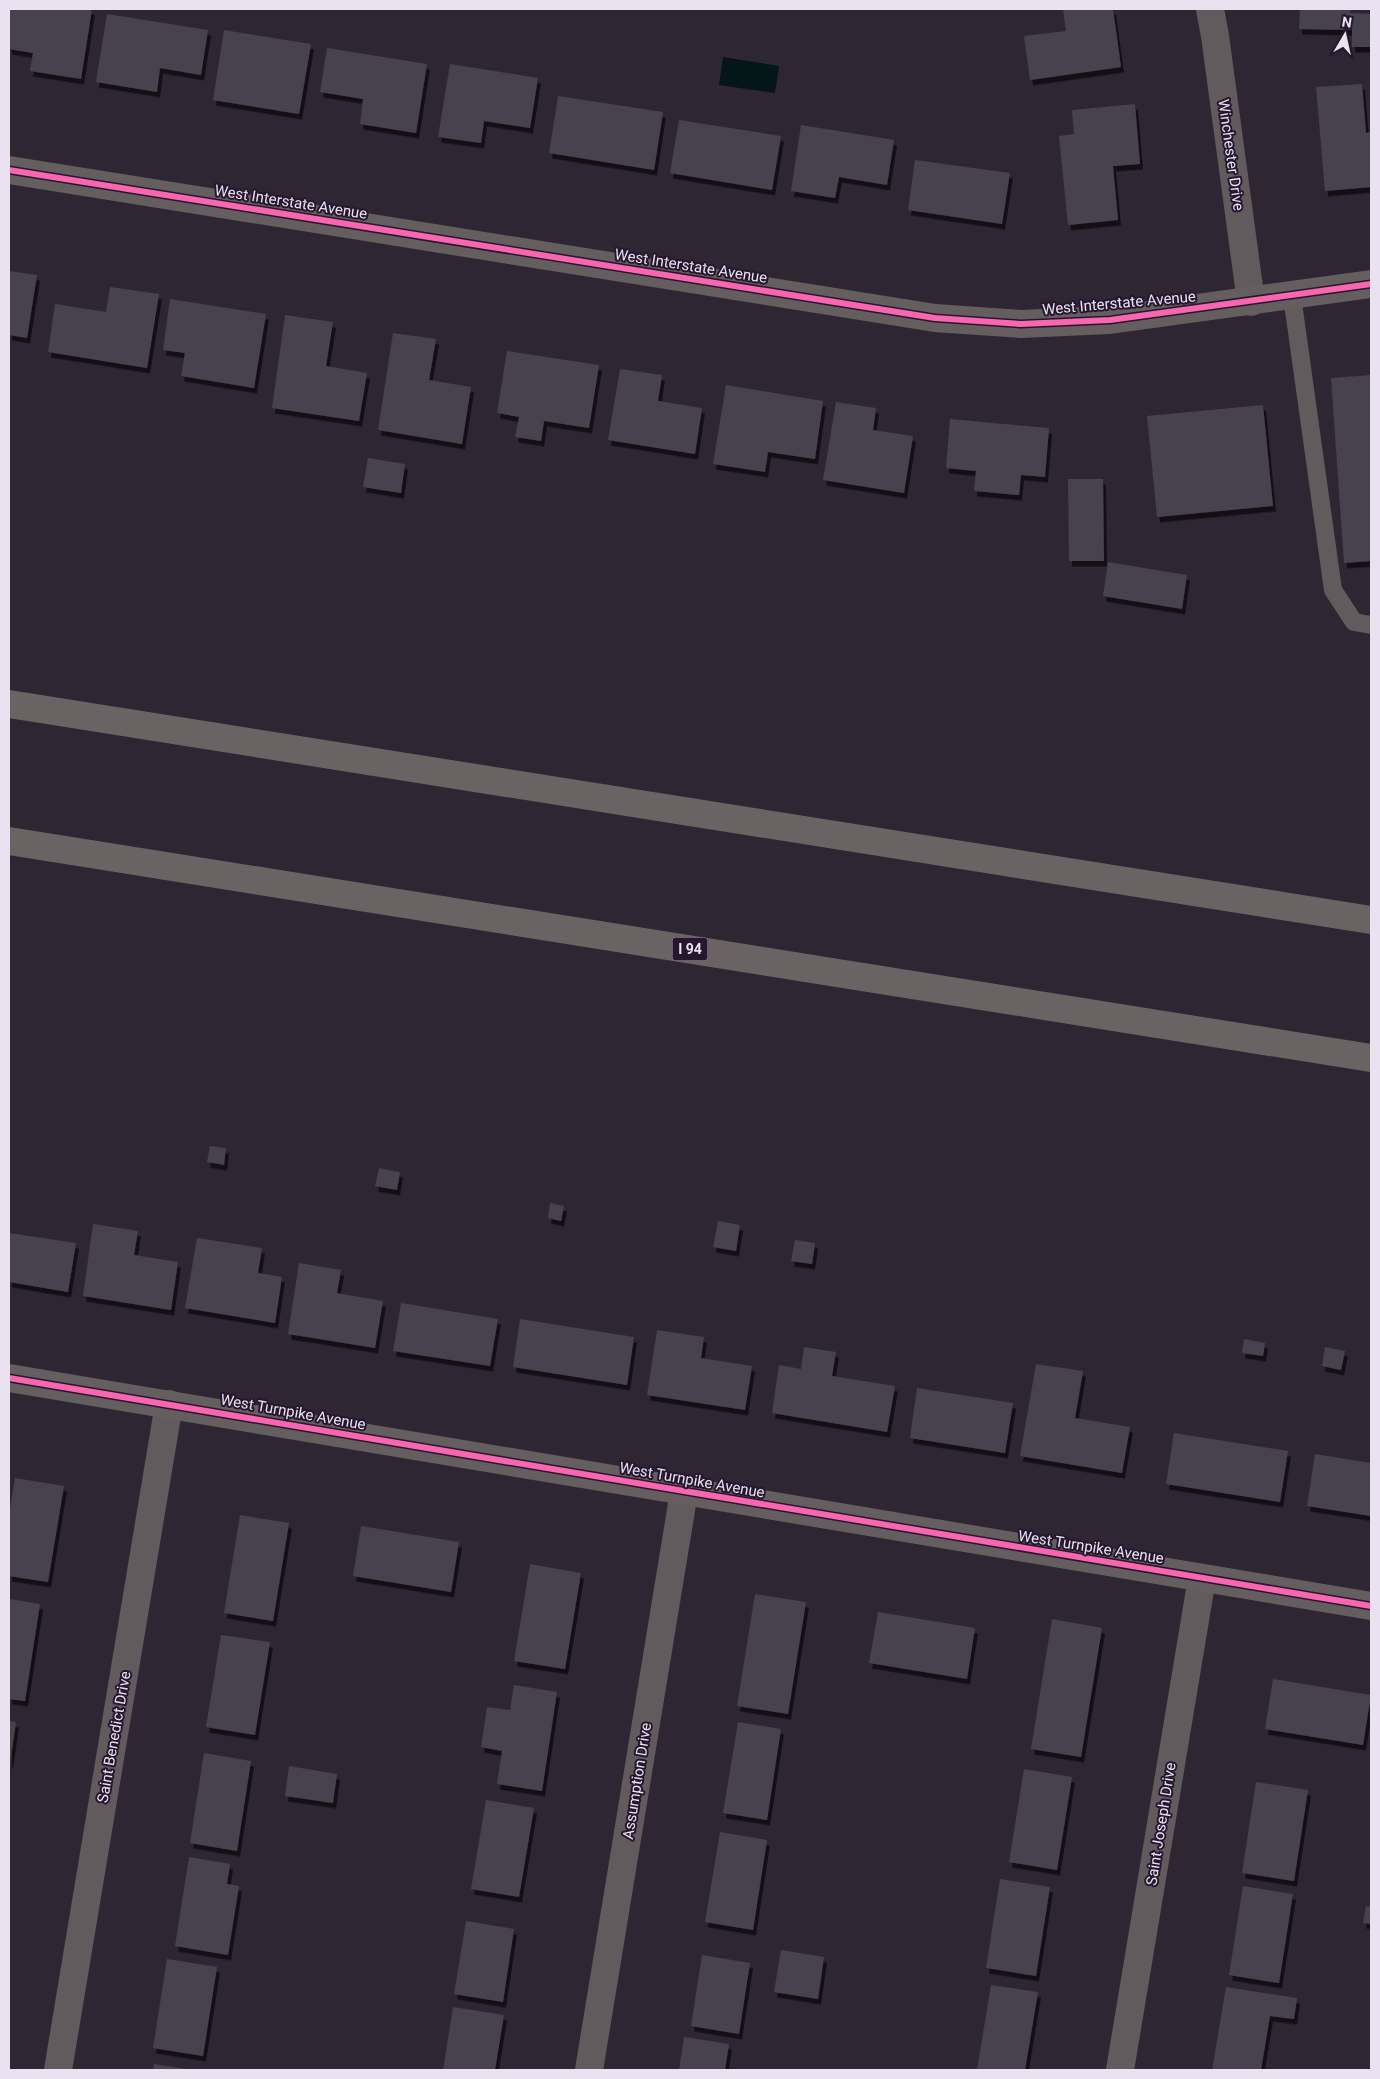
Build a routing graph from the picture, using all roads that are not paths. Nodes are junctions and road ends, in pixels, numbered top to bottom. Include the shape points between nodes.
1 (1210, 9) edge
2 (9, 170) edge
3 (1371, 284) edge
4 (1292, 296) junction
5 (1251, 302) junction
6 (1371, 625) edge
7 (9, 704) edge
8 (9, 840) edge
9 (1371, 920) edge
10 (1371, 1058) edge
11 (9, 1378) edge
12 (169, 1404) junction
13 (684, 1492) junction
14 (1202, 1578) junction
15 (1371, 1606) edge
16 (58, 2070) edge
17 (589, 2070) edge
18 (1120, 2070) edge

1 - 5 street, Winchester Drive
2 - 5 street, West Interstate Avenue via 935,318 1020,324 1067,323
3 - 4 street, West Interstate Avenue
4 - 5 street, West Interstate Avenue
4 - 6 lane via 1332,590 1354,622
7 - 9 highway
8 - 10 highway, I 94
11 - 12 street, West Turnpike Avenue
12 - 13 street, West Turnpike Avenue
12 - 16 street, Saint Benedict Drive
13 - 14 street, West Turnpike Avenue
13 - 17 street, Assumption Drive
14 - 15 street, West Turnpike Avenue
14 - 18 street, Saint Joseph Drive

